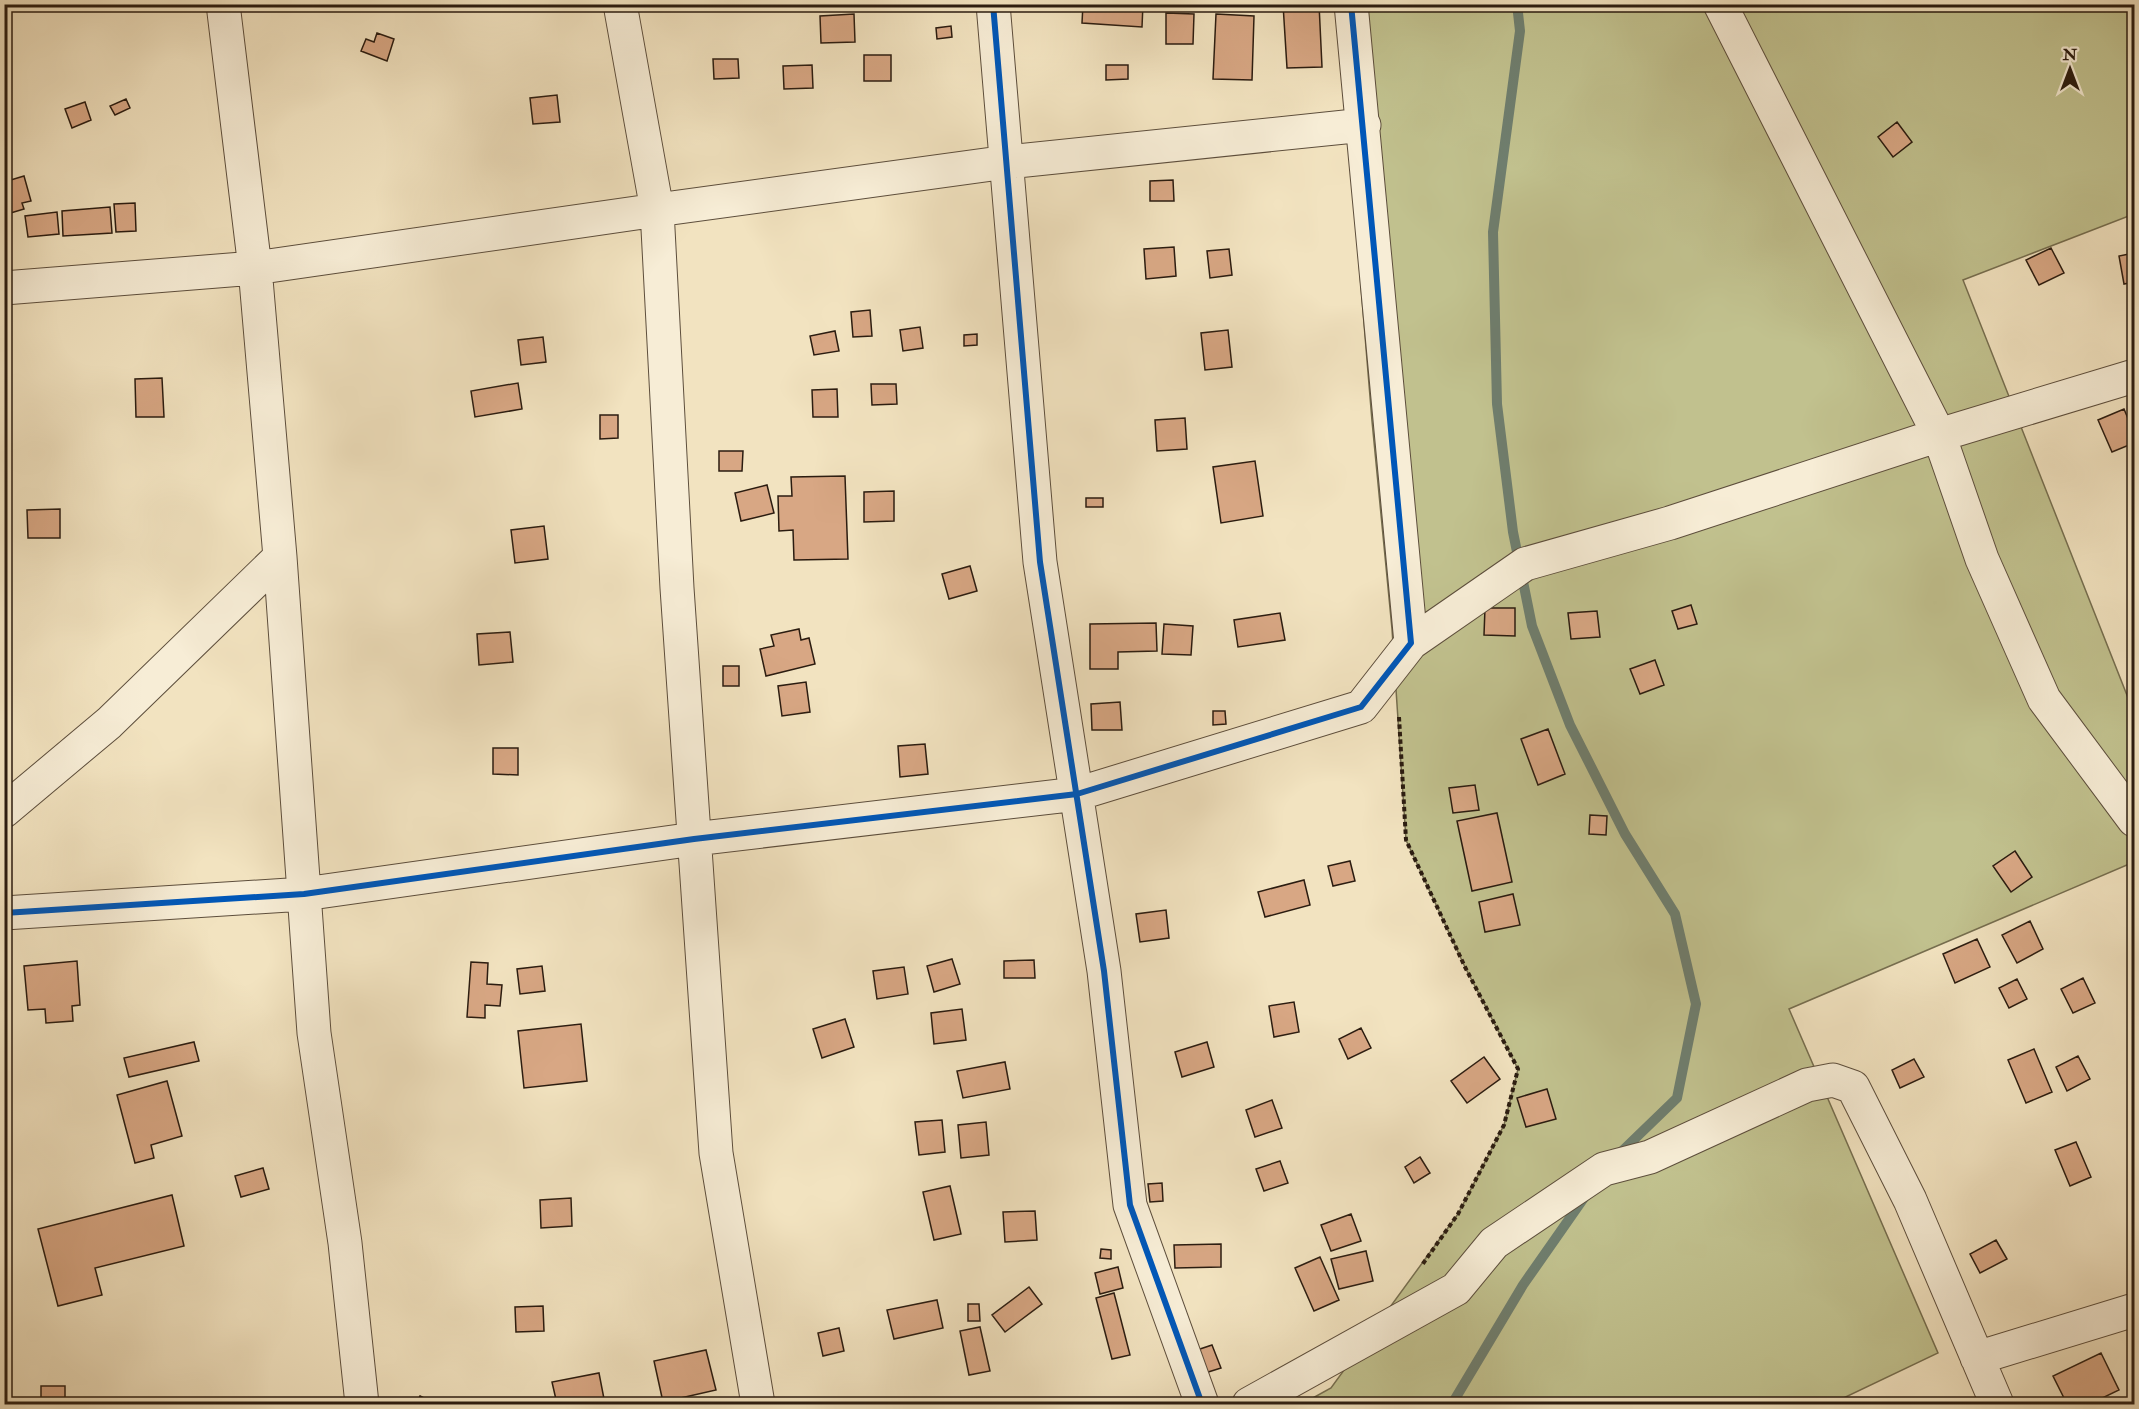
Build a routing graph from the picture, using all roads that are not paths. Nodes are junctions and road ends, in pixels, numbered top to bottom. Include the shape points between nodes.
1 (223, 4) edge
2 (620, 4) edge
3 (993, 4) edge
4 (1352, 4) edge
5 (1720, 4) edge
6 (1364, 125) junction
7 (1007, 162) junction
8 (657, 210) junction
9 (255, 268) junction
10 (4, 288) edge
11 (2134, 376) edge
12 (1940, 435) junction
13 (280, 557) junction
14 (1411, 643) junction
15 (1077, 794) junction
16 (4, 811) edge
17 (2134, 820) edge
18 (694, 839) junction
19 (304, 894) junction
20 (4, 913) edge
21 (2134, 1310) edge
22 (1977, 1358) junction
23 (363, 1404) edge
24 (758, 1404) edge
25 (1202, 1404) edge
26 (1249, 1404) edge
27 (1997, 1404) edge

1 - 9 street
2 - 8 street
3 - 7 street
4 - 6 street
5 - 12 street
6 - 7 street
6 - 14 street
7 - 8 street
7 - 15 street via 1040,562
8 - 9 street
8 - 18 street via 676,588
9 - 10 street
9 - 13 street
11 - 12 street
12 - 14 street via 1670,523 1525,564
12 - 17 street via 1982,558 2044,699
13 - 16 street via 109,723
13 - 19 street
14 - 15 street via 1361,707
15 - 18 street
15 - 25 street via 1104,971 1130,1205
18 - 19 street
18 - 24 street via 716,1153
19 - 20 street
19 - 23 street via 314,1033 345,1243
21 - 22 street
22 - 26 street via 1910,1200 1853,1087 1833,1080 1808,1085 1650,1157 1604,1169 1494,1243 1456,1289
22 - 27 street

